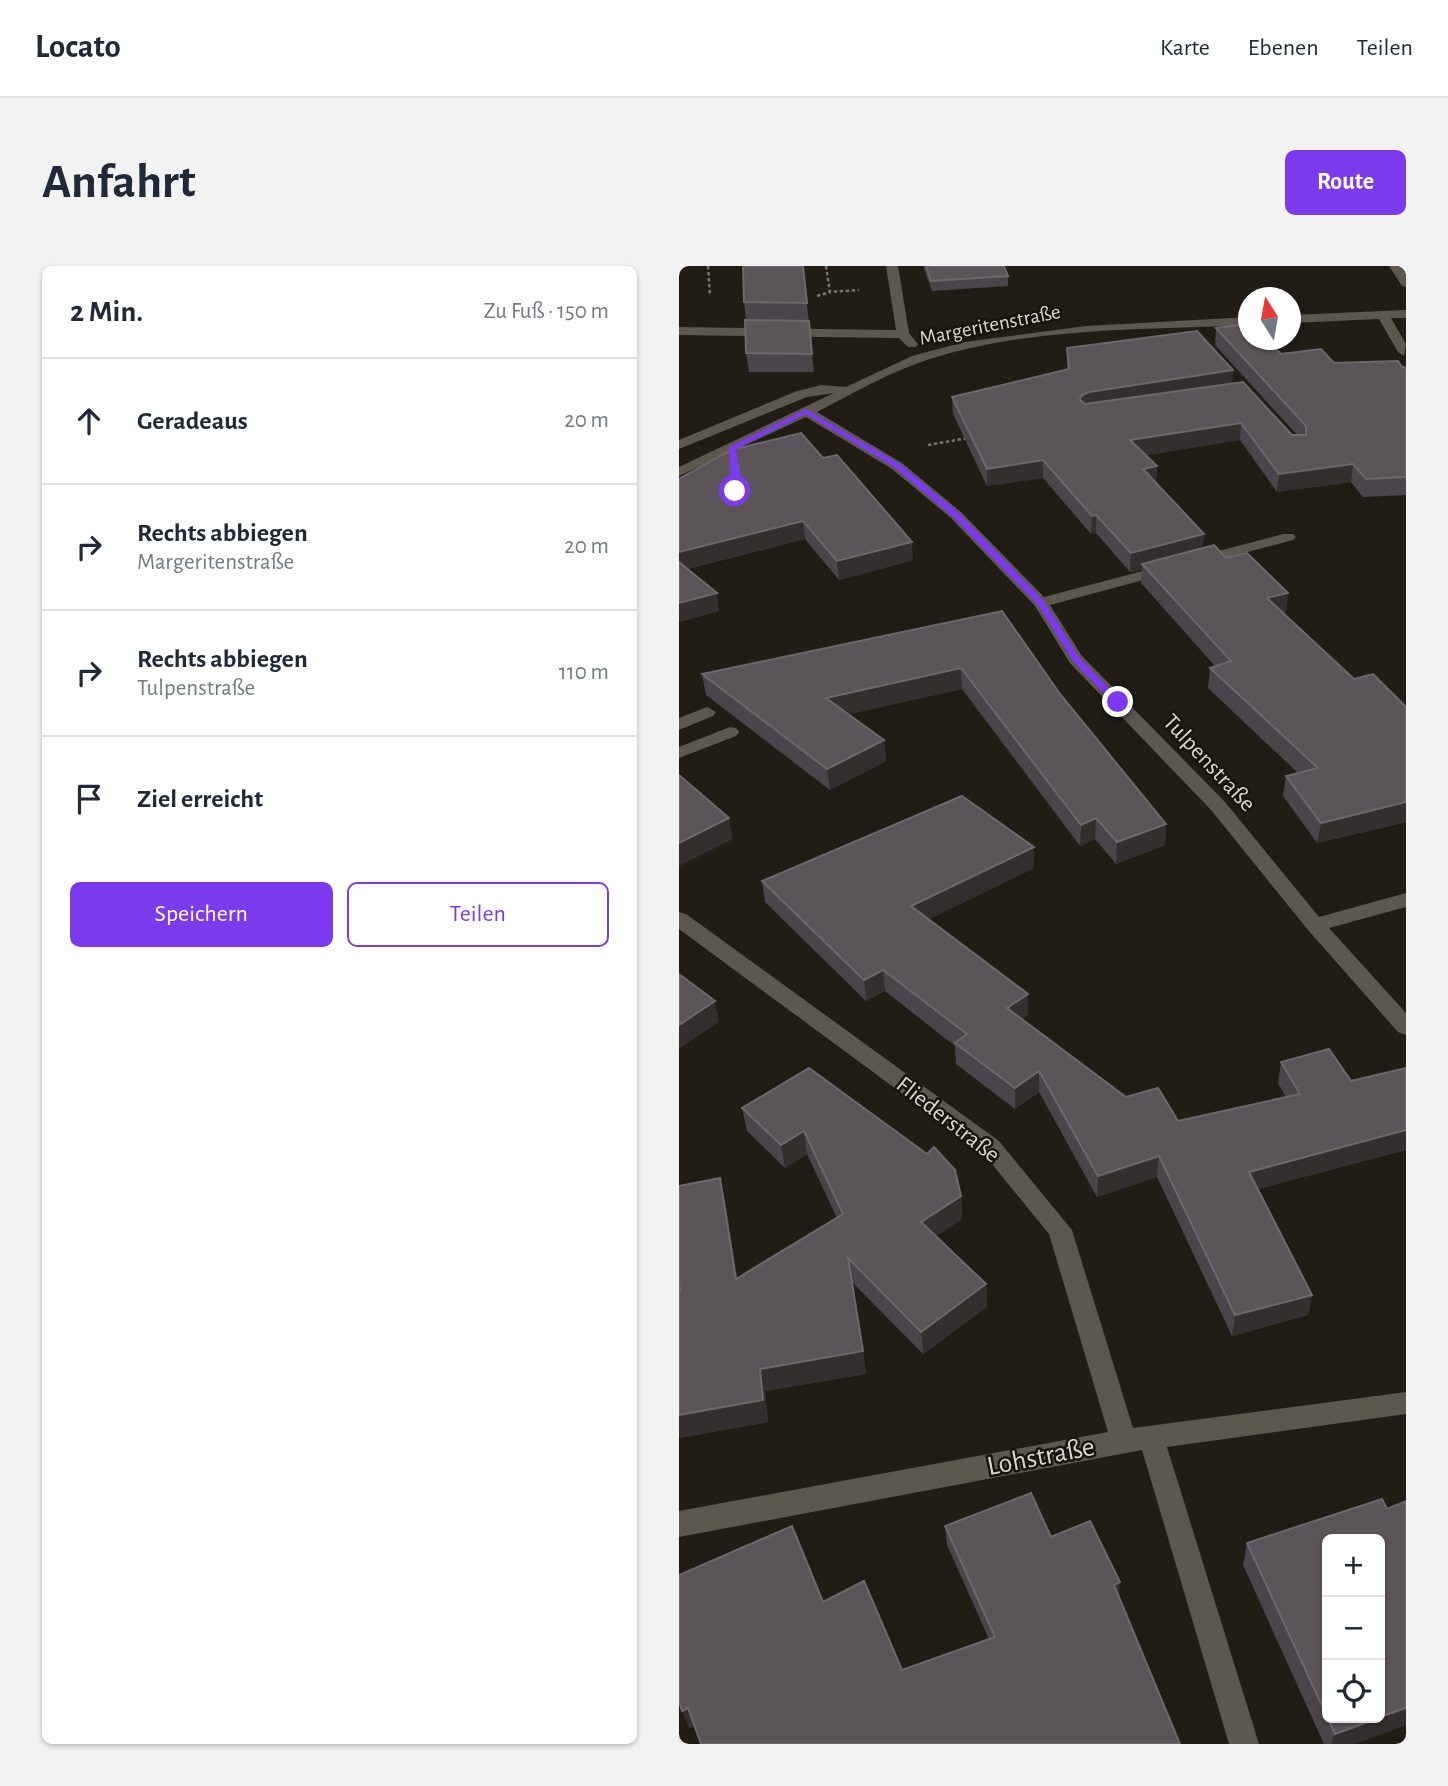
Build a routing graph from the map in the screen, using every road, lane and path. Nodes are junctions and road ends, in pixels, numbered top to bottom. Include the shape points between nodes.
1 (826, 266) edge
2 (892, 266) edge
3 (1395, 266) edge
4 (1406, 283) edge
5 (895, 286) junction
6 (1382, 314) junction
7 (1406, 314) edge
8 (1301, 318) edge
9 (1238, 322) edge
10 (679, 331) edge
11 (903, 334) junction
12 (1405, 352) edge
13 (923, 357) junction
14 (1399, 367) edge
15 (853, 389) junction
16 (806, 411) junction
17 (971, 437) edge
18 (679, 445) edge
19 (878, 454) junction
20 (679, 472) edge
21 (1288, 537) dead end
22 (1041, 603) junction
23 (707, 712) dead end
24 (679, 725) edge
25 (730, 732) dead end
26 (679, 753) edge
27 (1406, 900) edge
28 (679, 919) edge
29 (1315, 925) junction
30 (1406, 1027) edge
31 (1406, 1403) edge
32 (1137, 1439) junction
33 (679, 1524) edge
34 (1244, 1744) edge

1 - 5 path via 829,292
2 - 5 street
3 - 4 street
5 - 11 street
6 - 7 street
6 - 8 street
6 - 12 street
9 - 13 street, Margeritenstraße via 1189,329 1072,331
10 - 11 street
11 - 13 street
12 - 14 street via 1392,355
13 - 15 street, Margeritenstraße
15 - 16 street, Margeritenstraße
15 - 18 street via 802,394
16 - 19 street, Tulpenstraße
16 - 20 street, Margeritenstraße
17 - 19 path
19 - 22 street, Tulpenstraße via 956,515
21 - 22 street
22 - 29 street, Tulpenstraße via 1076,659 1218,806
23 - 24 street
25 - 26 street
27 - 29 street
28 - 32 street, Fliederstraße via 991,1147 1060,1230
29 - 30 street, Tulpenstraße
31 - 32 street, Lohstraße
32 - 33 street, Lohstraße
32 - 34 street, Fliederstraße

